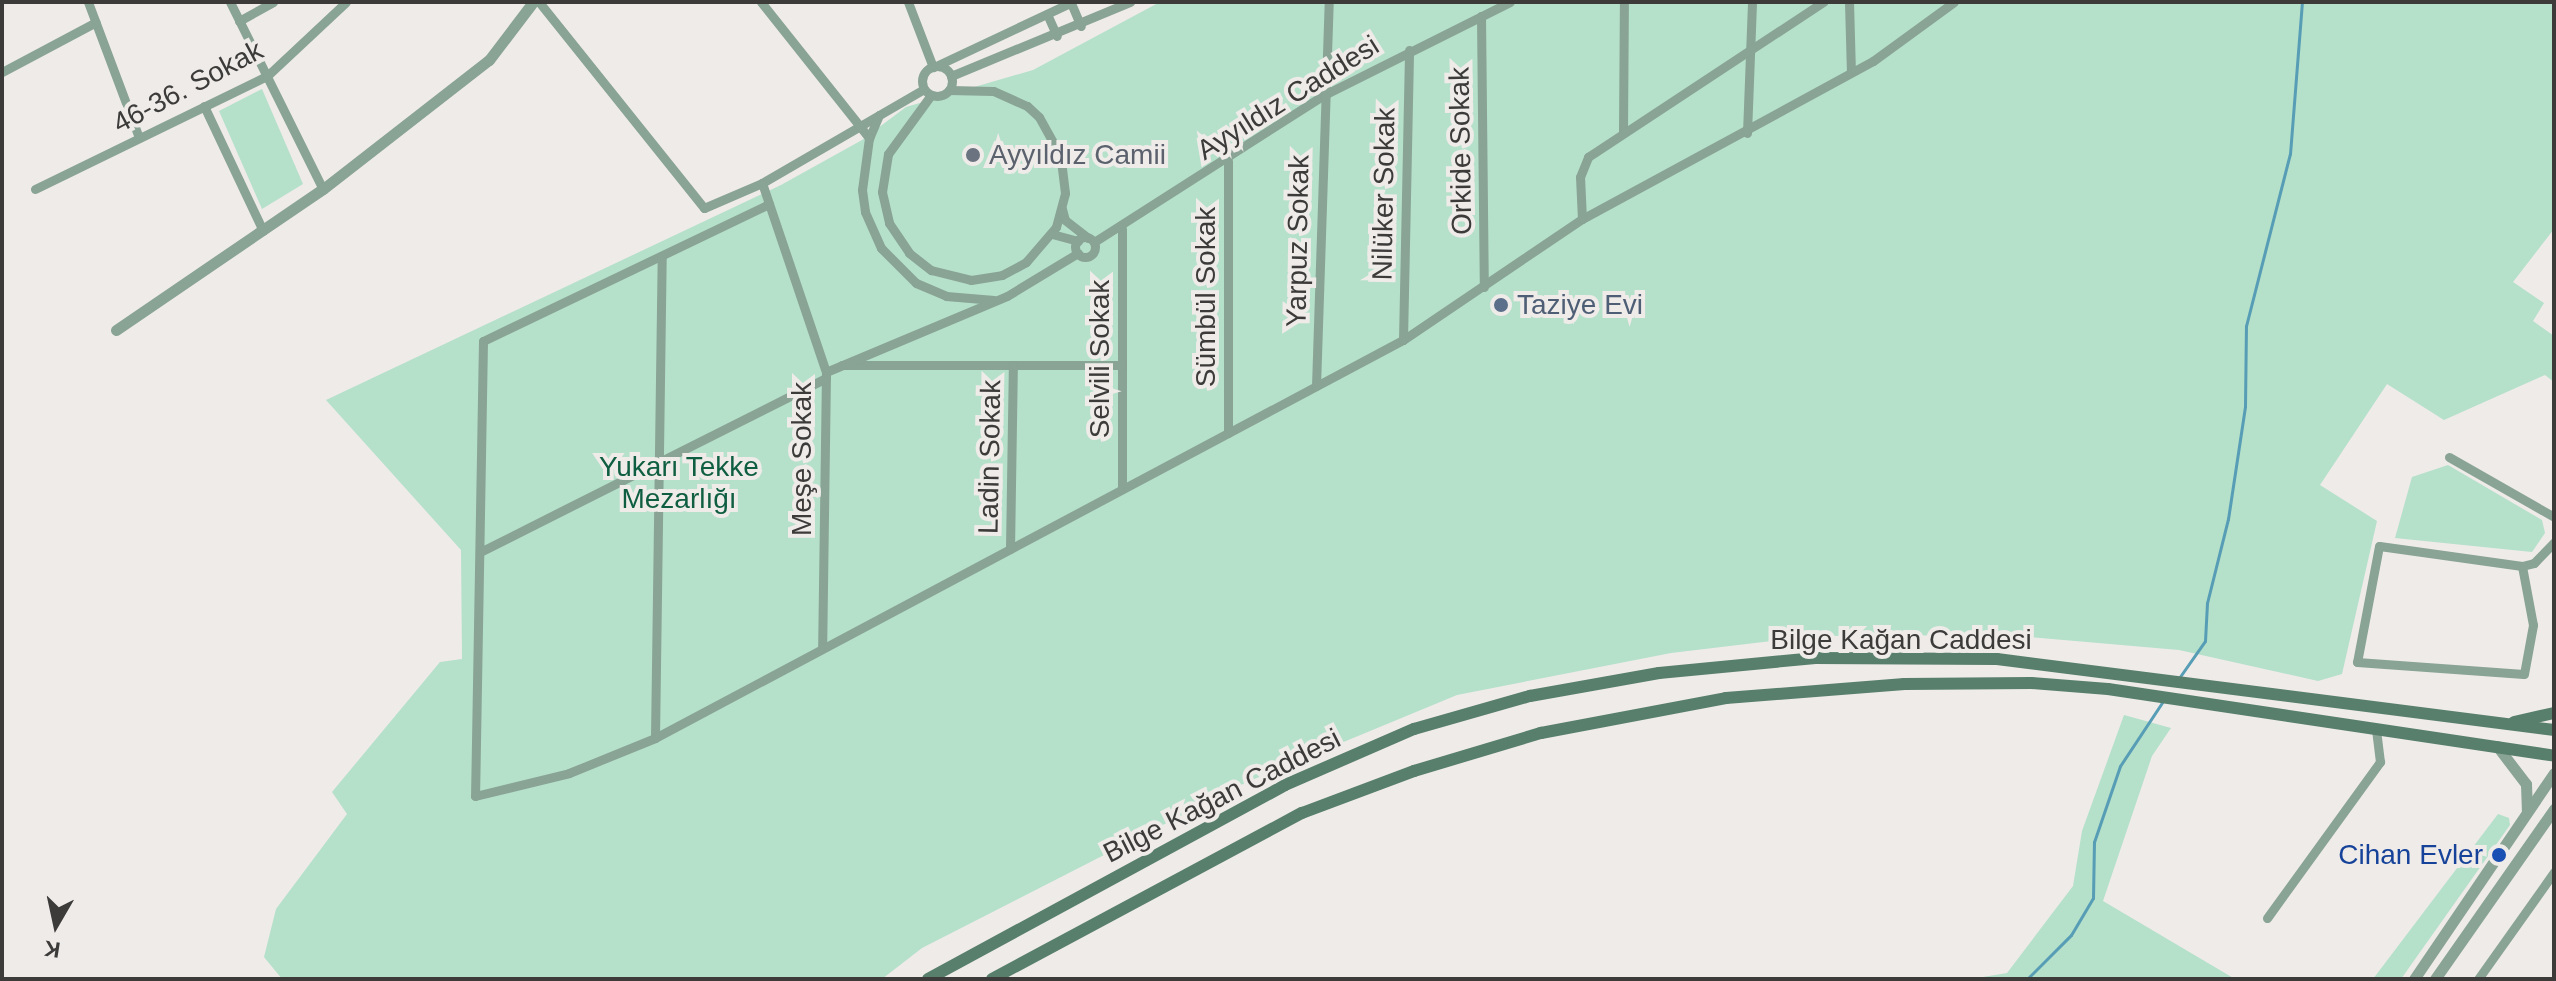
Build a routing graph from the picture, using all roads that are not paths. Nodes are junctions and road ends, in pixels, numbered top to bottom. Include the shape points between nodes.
1 (88, 2) edge
2 (230, 2) edge
3 (273, 2) edge
4 (346, 2) edge
5 (536, 2) edge
6 (761, 2) edge
7 (908, 2) edge
8 (1071, 2) edge
9 (1130, 2) edge
10 (1329, 2) edge
11 (1510, 2) edge
12 (1624, 2) edge
13 (1752, 2) edge
14 (1823, 2) edge
15 (1849, 2) edge
16 (1954, 2) edge
17 (1047, 14) junction
18 (1481, 16) junction
19 (239, 21) junction
20 (96, 22) junction
21 (1081, 26) junction
22 (1057, 36) junction
23 (1409, 50) junction
24 (1751, 52) junction
25 (935, 66) junction
26 (2, 72) edge
27 (1851, 72) junction
28 (267, 76) junction
29 (951, 76) junction
30 (949, 90) junction
31 (928, 92) junction
32 (1324, 95) junction
33 (204, 106) junction
34 (880, 114) junction
35 (860, 126) junction
36 (1623, 132) junction
37 (1747, 133) junction
38 (139, 138) junction
39 (869, 138) junction
40 (1228, 161) junction
41 (762, 183) junction
42 (35, 189) dead end
43 (323, 189) junction
44 (769, 204) junction
45 (1062, 208) junction
46 (1582, 219) junction
47 (1122, 229) junction
48 (263, 231) junction
49 (1052, 234) junction
50 (1086, 240) junction
51 (1078, 253) junction
52 (662, 256) junction
53 (1484, 287) junction
54 (997, 300) junction
55 (116, 330) dead end
56 (1403, 340) junction
57 (842, 365) junction
58 (1013, 365) junction
59 (1122, 365) junction
60 (826, 375) junction
61 (1316, 386) junction
62 (1228, 433) junction
63 (2449, 457) dead end
64 (659, 462) junction
65 (1122, 489) junction
66 (2554, 517) edge
67 (2554, 542) edge
68 (1010, 549) junction
69 (480, 552) junction
70 (2522, 566) junction
71 (822, 648) junction
72 (2554, 713) edge
73 (2499, 724) junction
74 (2376, 728) junction
75 (2554, 730) edge
76 (655, 738) junction
77 (2496, 746) junction
78 (2554, 756) edge
79 (2554, 773) edge
80 (2554, 809) edge
81 (2527, 813) junction
82 (2554, 822) edge
83 (2531, 836) junction
84 (2554, 872) edge
85 (2267, 918) dead end
86 (928, 979) edge
87 (992, 979) edge
88 (2414, 979) edge
89 (2435, 979) edge
90 (2478, 979) edge

1 - 20 street
2 - 19 street
3 - 19 street
4 - 28 street, 46-36. Sokak
5 - 41 street via 704,208
5 - 43 street via 489,60
6 - 35 street
7 - 25 street
8 - 17 street
8 - 21 street
9 - 21 street
10 - 32 street, Yarpuz Sokak
11 - 18 street, Ayyıldız Caddesi
12 - 36 street
13 - 24 street
14 - 24 street
15 - 27 street
16 - 27 street
17 - 22 street
17 - 25 street
18 - 23 street, Ayyıldız Caddesi
18 - 53 street, Orkide Sokak
19 - 28 street
20 - 26 street
20 - 38 street
21 - 22 street
22 - 29 street
23 - 32 street, Ayyıldız Caddesi
23 - 56 street, Nilüker Sokak
24 - 36 street
24 - 37 street
25 - 29 street
25 - 31 street via 922,78
27 - 37 street
28 - 33 street, 46-36. Sokak
28 - 43 street
29 - 30 street
30 - 31 street
30 - 45 street via 993,91 1039,117 1065,172
31 - 34 street
31 - 49 street via 884,165 885,210 909,253 945,275 984,279 1026,262
32 - 40 street, Ayyıldız Caddesi
32 - 61 street, Yarpuz Sokak
33 - 38 street, 46-36. Sokak
33 - 48 street
34 - 35 street
34 - 39 street
35 - 39 street
35 - 41 street
36 - 46 street via 1582,165
37 - 46 street
38 - 42 street, 46-36. Sokak
39 - 54 street via 862,190 881,248 916,283 946,296
40 - 47 street, Ayyıldız Caddesi
40 - 62 street, Sümbül Sokak
41 - 44 street, Meşe Sokak
43 - 48 street
44 - 52 street
44 - 60 street, Meşe Sokak
45 - 49 street
45 - 50 street via 1065,220
46 - 53 street
47 - 50 street, Ayyıldız Caddesi
47 - 59 street, Selvili Sokak
48 - 55 street
49 - 50 street
50 - 51 street
50 - 51 street, Ayyıldız Caddesi via 1092,254
51 - 54 street, Ayyıldız Caddesi
52 - 64 street
52 - 69 street via 483,341
53 - 56 street
54 - 57 street, Ayyıldız Caddesi
56 - 61 street
57 - 58 street
57 - 60 street, Ayyıldız Caddesi
58 - 59 street
58 - 68 street, Ladin Sokak
59 - 65 street, Selvili Sokak
60 - 64 street, Ayyıldız Caddesi
60 - 71 street, Meşe Sokak
61 - 62 street
62 - 65 street
63 - 66 street
64 - 69 street, Ayyıldız Caddesi
64 - 76 street
65 - 68 street
67 - 70 street via 2534,563
68 - 71 street
69 - 76 street via 475,796 569,773
70 - 70 street via 2533,625 2524,674 2357,662 2379,546
71 - 76 street
72 - 73 main road
73 - 75 main road, Bilge Kağan Caddesi
73 - 86 main road, Bilge Kağan Caddesi via 1997,659 1815,658 1659,673 1530,696 1414,729 1285,785
74 - 77 main road, Bilge Kağan Caddesi
74 - 85 street via 2380,762
74 - 87 main road, Bilge Kağan Caddesi via 2031,683 1904,684 1726,698 1541,733 1414,771 1302,813
77 - 78 main road, Bilge Kağan Caddesi
77 - 81 street via 2526,784
79 - 81 street
80 - 83 street
81 - 88 street
82 - 83 street
83 - 89 street
84 - 90 street

